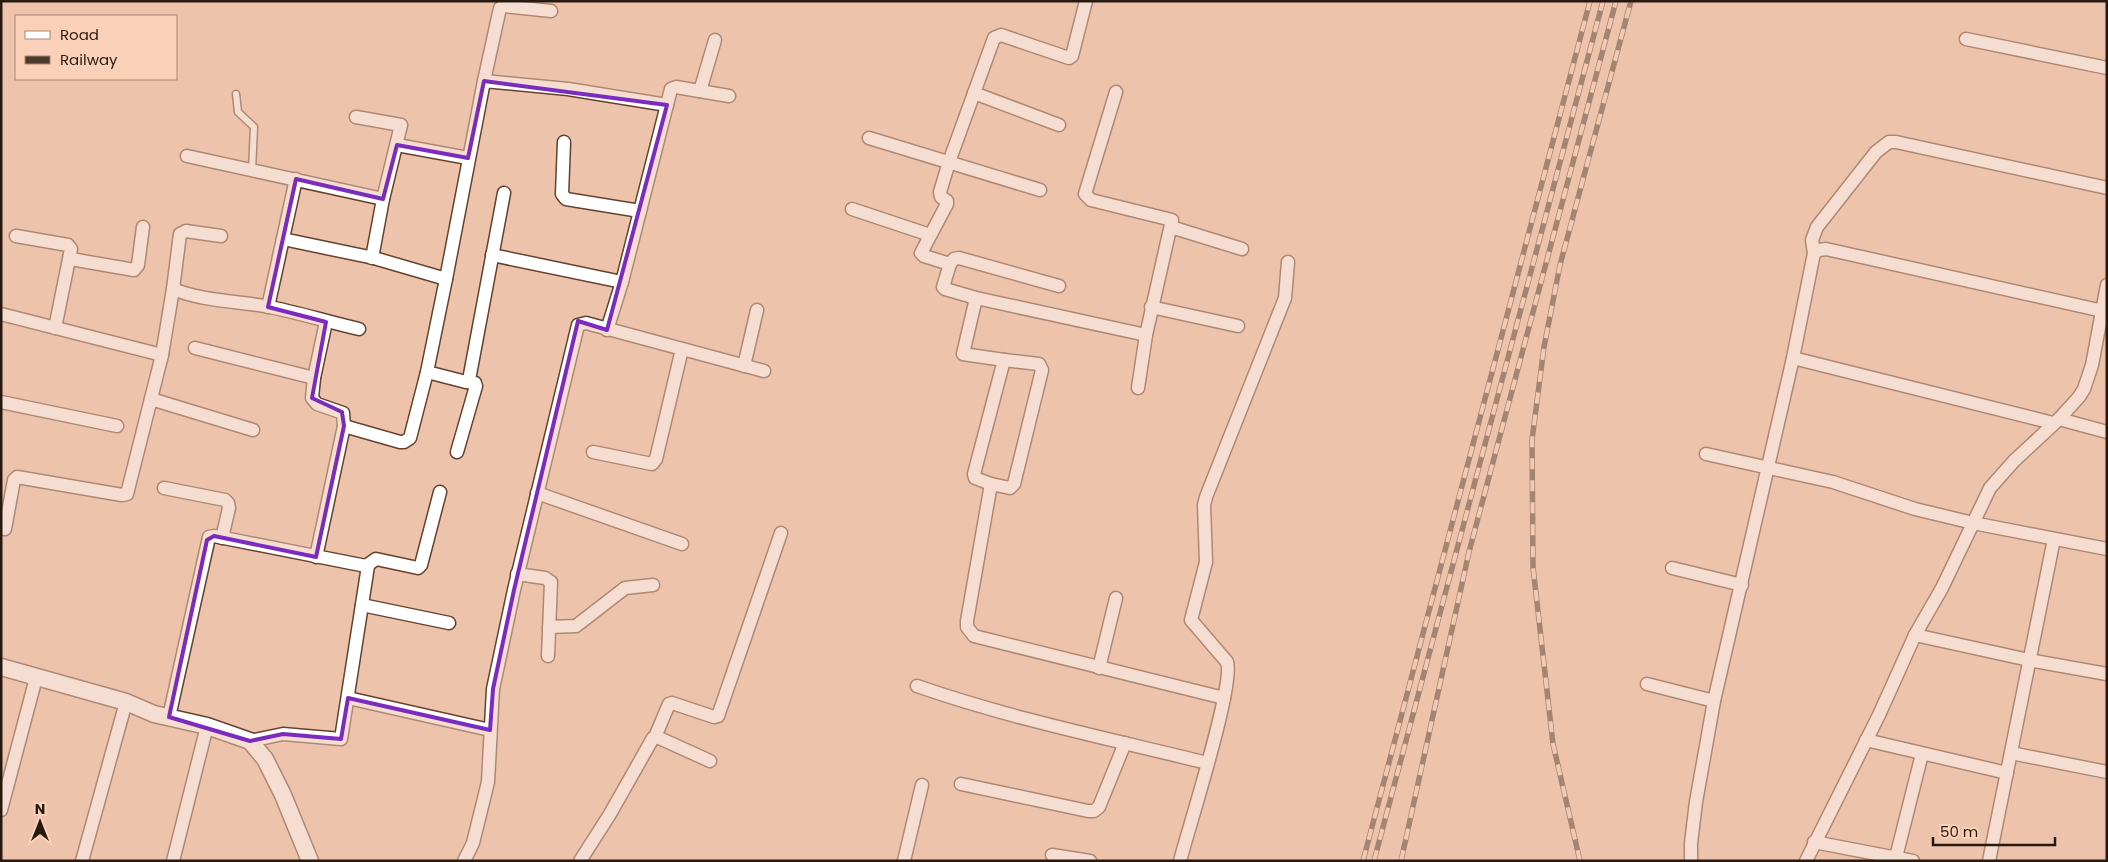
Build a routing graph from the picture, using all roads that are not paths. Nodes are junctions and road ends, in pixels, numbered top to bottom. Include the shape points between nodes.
1 (1086, 1) edge
2 (551, 11) dead end
3 (1966, 39) dead end
4 (715, 40) dead end
5 (2107, 68) edge
6 (484, 81) junction
7 (700, 91) junction
8 (1116, 92) dead end
9 (974, 93) junction
10 (236, 94) dead end
11 (729, 96) dead end
12 (667, 105) junction
13 (356, 117) dead end
14 (1059, 125) dead end
15 (869, 138) dead end
16 (564, 142) dead end
17 (397, 145) junction
18 (187, 156) dead end
19 (468, 158) junction
20 (949, 162) junction
21 (252, 170) junction
22 (296, 179) junction
23 (2107, 188) edge
24 (1040, 190) dead end
25 (504, 193) dead end
26 (383, 199) junction
27 (852, 210) dead end
28 (640, 211) junction
29 (143, 226) dead end
30 (1171, 227) junction
31 (930, 235) junction
32 (16, 236) dead end
33 (221, 236) dead end
34 (283, 239) junction
35 (1242, 249) dead end
36 (1814, 253) junction
37 (492, 255) junction
38 (372, 258) junction
39 (71, 259) junction
40 (1288, 262) dead end
41 (950, 264) junction
42 (446, 280) junction
43 (622, 282) junction
44 (2107, 285) edge
45 (1059, 286) dead end
46 (174, 289) junction
47 (976, 298) junction
48 (268, 307) junction
49 (1151, 307) junction
50 (757, 310) dead end
51 (2104, 311) edge
52 (1, 314) edge
53 (326, 322) junction
54 (1238, 326) dead end
55 (56, 328) junction
56 (359, 329) dead end
57 (607, 330) junction
58 (1146, 335) junction
59 (195, 348) dead end
60 (682, 349) junction
61 (162, 355) junction
62 (1792, 358) junction
63 (1004, 360) junction
64 (744, 366) junction
65 (764, 371) dead end
66 (427, 372) junction
67 (314, 378) junction
68 (467, 382) junction
69 (1138, 388) dead end
70 (151, 399) junction
71 (1, 402) edge
72 (2056, 421) junction
73 (117, 426) dead end
74 (344, 426) junction
75 (253, 430) dead end
76 (2107, 432) edge
77 (457, 452) dead end
78 (593, 452) dead end
79 (1706, 454) dead end
80 (1766, 467) junction
81 (991, 484) junction
82 (164, 488) dead end
83 (440, 492) dead end
84 (536, 493) junction
85 (1973, 523) junction
86 (5, 529) dead end
87 (781, 533) dead end
88 (222, 538) junction
89 (2054, 539) junction
90 (682, 544) dead end
91 (2107, 550) edge
92 (316, 557) junction
93 (368, 566) junction
94 (1672, 568) dead end
95 (517, 574) junction
96 (652, 585) dead end
97 (1742, 585) junction
98 (1116, 598) dead end
99 (362, 606) junction
100 (449, 623) dead end
101 (549, 627) junction
102 (1914, 635) junction
103 (548, 656) dead end
104 (2029, 660) junction
105 (1, 667) edge
106 (1099, 668) junction
107 (2107, 674) edge
108 (36, 678) junction
109 (1647, 684) dead end
110 (918, 686) dead end
111 (348, 698) junction
112 (1224, 698) junction
113 (1714, 701) junction
114 (126, 702) junction
115 (169, 717) junction
116 (207, 726) junction
117 (490, 730) junction
118 (655, 737) junction
119 (1866, 740) junction
120 (250, 741) junction
121 (1125, 743) junction
122 (2011, 753) junction
123 (1922, 754) junction
124 (710, 761) dead end
125 (1207, 763) junction
126 (2107, 772) edge
127 (2007, 773) junction
128 (961, 784) dead end
129 (922, 785) dead end
130 (1, 810) edge
131 (1814, 842) junction
132 (1052, 855) dead end
133 (1895, 859) edge
134 (82, 861) edge
135 (173, 861) edge
136 (310, 861) edge
137 (464, 861) edge
138 (580, 861) edge
139 (904, 861) edge
140 (1090, 861) edge
141 (1180, 861) edge
142 (1691, 861) edge
143 (1806, 861) edge
144 (1913, 861) edge
145 (1989, 861) edge

1 - 9 street via 1072,56 1069,58 998,35 994,38
2 - 6 street via 500,8
3 - 5 street
4 - 7 street
6 - 12 street via 568,89
6 - 19 street
7 - 11 street
7 - 12 street via 673,87
8 - 30 street via 1085,194 1091,200 1169,218 1173,222
9 - 14 street
9 - 20 street
10 - 21 lane via 238,112 254,127
12 - 28 street
13 - 17 street via 401,125
15 - 20 street
16 - 28 street via 562,194 566,199
17 - 19 street
17 - 26 street
18 - 21 street
19 - 42 street
20 - 24 street
20 - 31 street via 940,195 947,202
21 - 22 street
22 - 26 street
22 - 34 street
23 - 36 street via 1889,142 1876,152 1817,227 1812,240
25 - 37 street
26 - 38 street
27 - 31 street
28 - 43 street
29 - 39 street via 138,265 134,270
30 - 35 street
30 - 49 street
31 - 41 street via 921,254
32 - 39 street via 68,245
33 - 46 street via 186,231 180,234
34 - 38 street
34 - 48 street
36 - 51 street via 1826,248
36 - 62 street
37 - 43 street
37 - 68 street
38 - 42 street
39 - 55 street
40 - 112 street via 1285,298 1204,504 1206,562 1191,620 1227,662 1229,669
41 - 45 street via 959,258
41 - 47 street via 944,288
42 - 66 street
43 - 57 street
44 - 51 street
46 - 48 street via 194,297
46 - 61 street
47 - 58 street
47 - 63 street via 963,354
48 - 53 street
49 - 54 street
49 - 58 street
50 - 64 street
51 - 72 street via 2088,379 2079,397
52 - 55 street
53 - 56 street
53 - 67 street
55 - 61 street
57 - 60 street
57 - 84 street via 586,324 578,325 576,329
58 - 69 street
59 - 67 street
60 - 64 street
60 - 78 street via 656,459 652,464
61 - 70 street
62 - 72 street
62 - 80 street
63 - 81 street via 974,474 975,478
63 - 81 street via 1039,364 1042,370 1014,484 1008,488
64 - 65 street
66 - 68 street
66 - 74 street via 408,440 400,442
67 - 74 street via 313,401 343,413
68 - 77 street via 476,386
70 - 75 street
70 - 86 street via 128,494 17,476
71 - 73 street
72 - 76 street
72 - 85 street via 1995,482
74 - 92 street
79 - 80 street
80 - 85 street via 1833,482 1903,506
80 - 97 street
81 - 106 street via 967,628 974,636
82 - 88 street via 225,500 229,508
83 - 93 street via 420,567 376,559
84 - 90 street
84 - 95 street
85 - 89 street
85 - 102 street via 1942,588
87 - 118 street via 718,716 669,704
88 - 92 street
88 - 115 street via 214,536 208,540
89 - 91 street
89 - 104 street
92 - 93 street
93 - 99 street
94 - 97 street
95 - 101 street via 545,578 551,582
95 - 117 street via 493,689
96 - 101 street via 625,588 576,626
97 - 113 street
98 - 106 street
99 - 100 street
99 - 111 street
101 - 103 street
102 - 104 street
102 - 119 street
104 - 107 street
104 - 122 street
105 - 108 street
106 - 112 street
108 - 114 street
108 - 130 street
109 - 113 street
110 - 121 street
111 - 117 street
111 - 120 street via 340,739 283,734
112 - 125 street
113 - 142 street via 1696,802
114 - 115 street
114 - 134 street
115 - 116 street
116 - 120 street
116 - 135 street
117 - 137 street via 488,782 473,843
118 - 124 street
118 - 138 street
119 - 123 street
119 - 131 street
120 - 136 street via 265,758
121 - 125 street
121 - 128 street via 1099,807 1094,811
122 - 126 street
122 - 127 street
123 - 127 street
123 - 133 street
125 - 141 street
127 - 145 street
129 - 139 street
131 - 133 street
131 - 143 street
132 - 140 street
133 - 144 street

